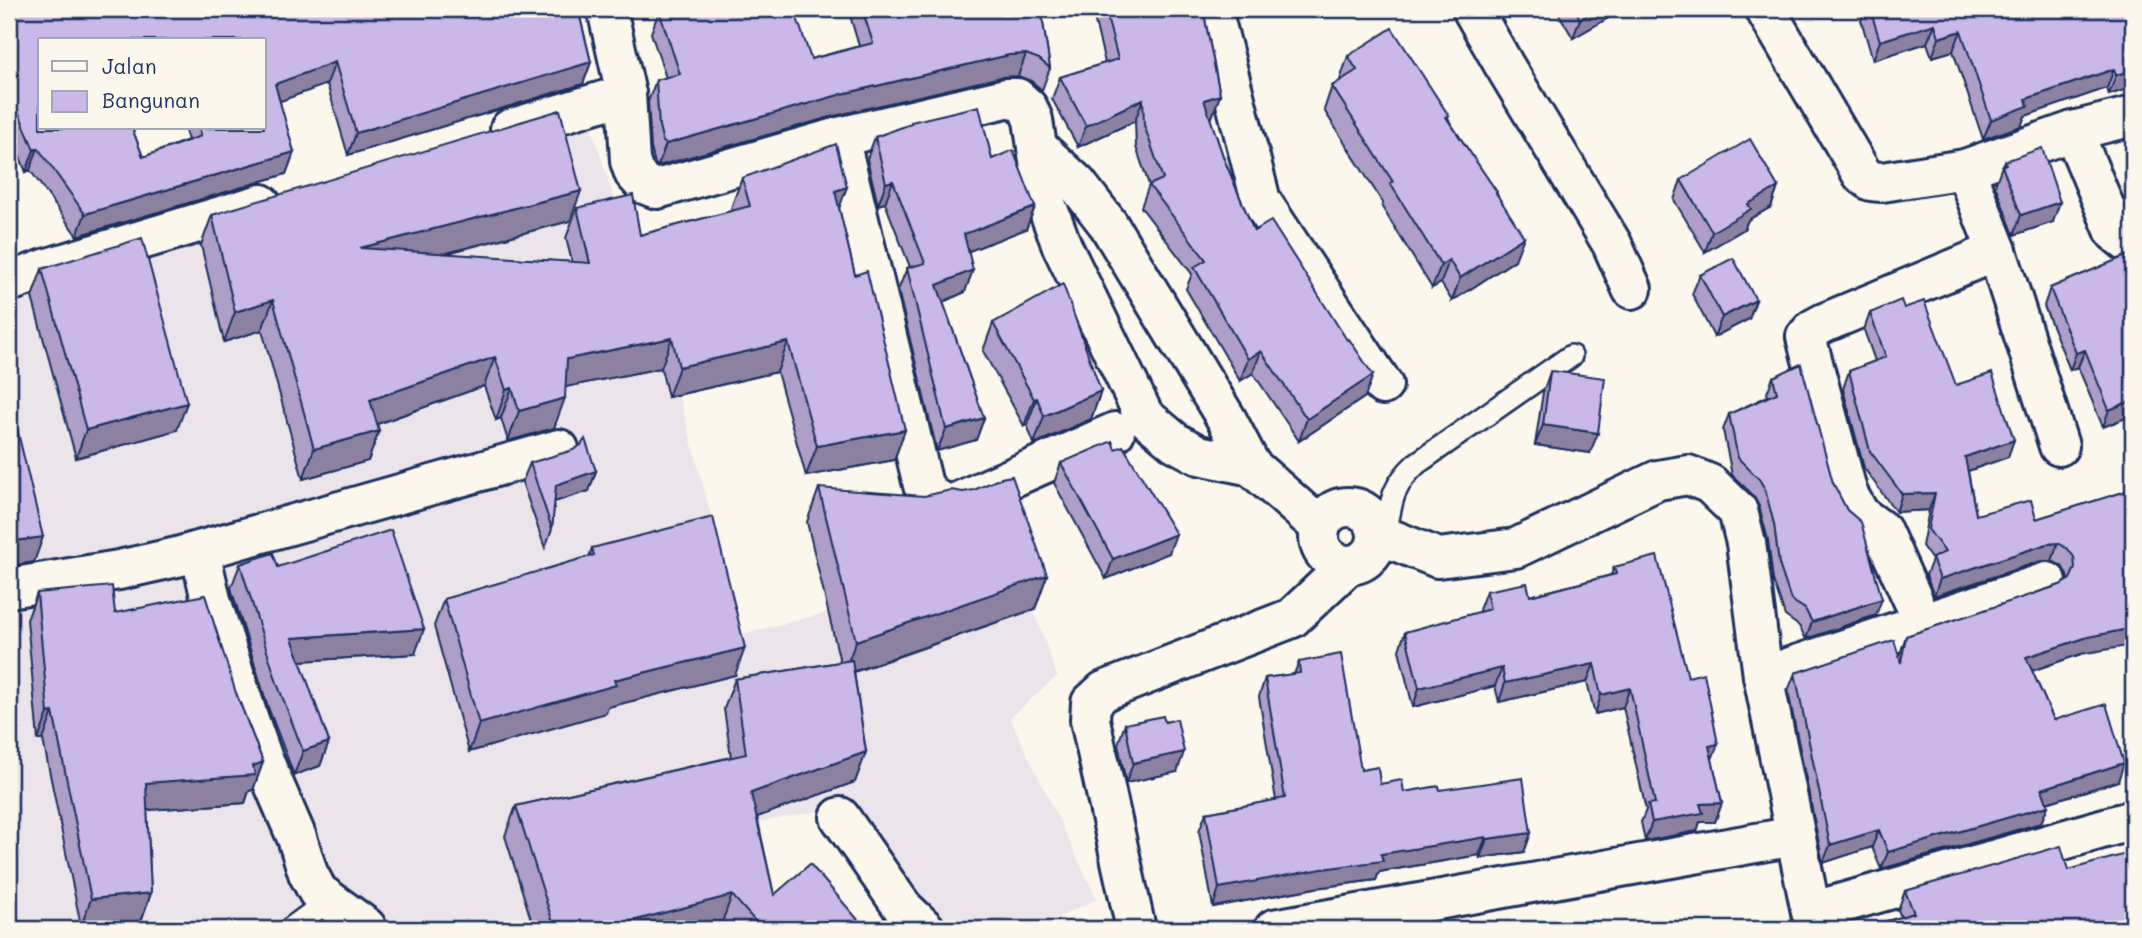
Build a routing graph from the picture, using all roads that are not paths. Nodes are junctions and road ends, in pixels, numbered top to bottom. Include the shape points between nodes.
1 (607, 9) edge
2 (1212, 9) edge
3 (1472, 9) edge
4 (1765, 9) edge
5 (626, 94) junction
6 (2133, 116) edge
7 (2073, 131) junction
8 (839, 137) junction
9 (479, 138) edge
10 (1037, 147) junction
11 (1965, 169) junction
12 (293, 194) edge
13 (2133, 243) edge
14 (1997, 251) junction
15 (13, 271) edge
16 (1632, 289) dead end
17 (1571, 356) dead end
18 (1382, 386) dead end
19 (1115, 432) dead end
20 (2059, 446) dead end
21 (559, 449) dead end
22 (1251, 466) junction
23 (1319, 526) junction
24 (1381, 536) junction
25 (200, 551) junction
26 (1348, 566) junction
27 (2047, 582) dead end
28 (9, 588) edge
29 (1913, 600) dead end
30 (1763, 676) junction
31 (840, 817) dead end
32 (2133, 820) edge
33 (1795, 836) junction
34 (311, 871) junction
35 (1813, 921) edge
36 (366, 927) dead end
37 (290, 929) edge
38 (925, 929) edge
39 (1136, 929) edge
40 (1274, 929) edge

1 - 5 street
2 - 18 street via 1261,201
3 - 16 street via 1612,244
4 - 11 street via 1862,174 1882,182
5 - 8 street via 630,161 644,184 657,189
5 - 9 street
6 - 7 street
7 - 11 street
7 - 13 street via 2115,232
8 - 10 street via 1017,98 1033,120
8 - 19 street via 928,493 953,504
10 - 22 street via 1077,184 1108,223
10 - 22 street via 1045,201 1062,246 1144,416 1199,455
11 - 14 street
12 - 15 street
14 - 20 street
14 - 29 street via 1824,323 1806,337 1848,494 1860,515 1882,531
17 - 24 lane via 1402,476
21 - 25 street
22 - 23 street
23 - 24 street via 1327,515 1352,506 1365,511
23 - 26 street via 1319,545 1330,560
24 - 26 street via 1363,561
24 - 30 street via 1438,558 1516,548 1658,480 1688,475 1710,484 1738,511
25 - 28 street
25 - 34 street via 247,714
26 - 39 street via 1292,618 1104,691 1091,703 1090,720
27 - 30 street
30 - 33 street
31 - 38 street via 903,908
32 - 35 street
33 - 35 street
33 - 40 street
34 - 36 street
34 - 37 lane

